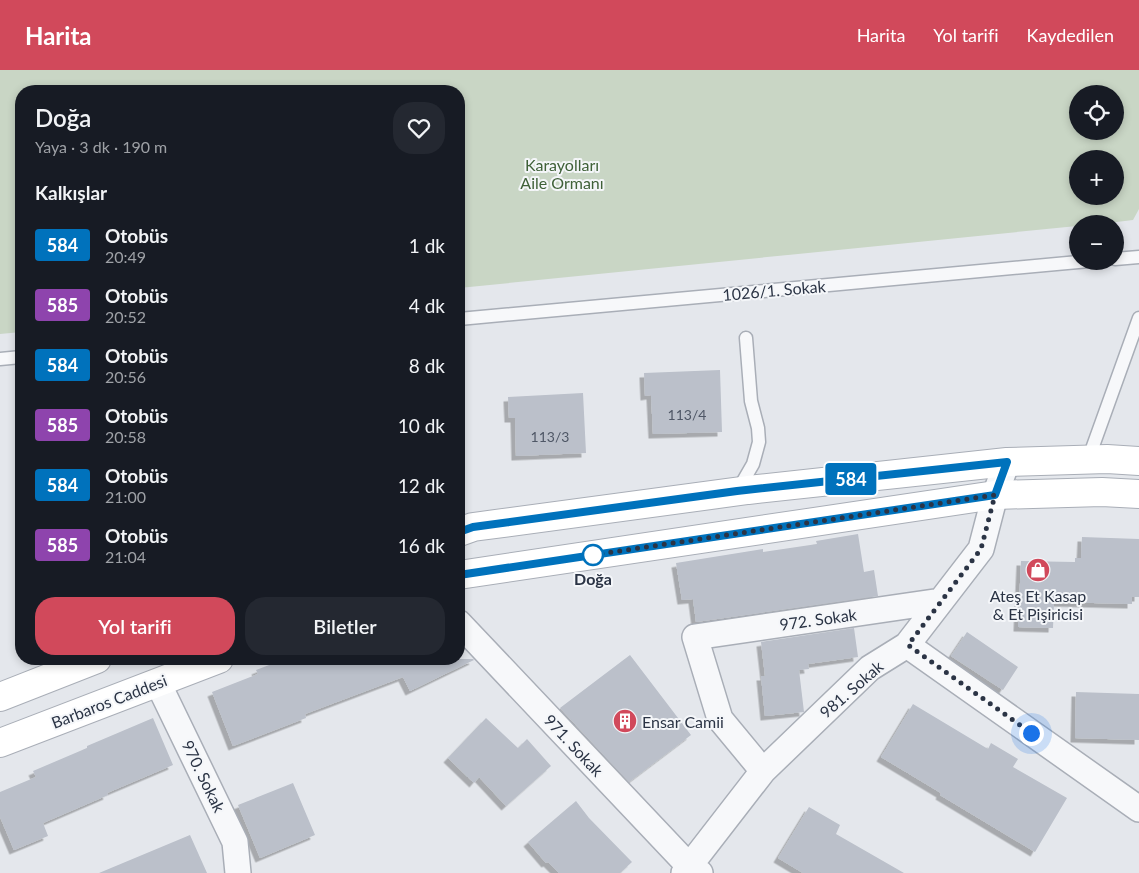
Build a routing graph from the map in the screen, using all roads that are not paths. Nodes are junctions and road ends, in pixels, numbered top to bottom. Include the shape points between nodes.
1 (1139, 257) edge
2 (1124, 258) edge
3 (1069, 263) edge
4 (465, 318) edge
5 (1139, 318) edge
6 (746, 338) dead end
7 (15, 358) edge
8 (0, 359) edge
9 (1088, 460) junction
10 (1139, 461) edge
11 (1007, 462) junction
12 (737, 491) junction
13 (1139, 494) edge
14 (995, 495) junction
15 (465, 530) edge
16 (465, 574) edge
17 (942, 601) junction
18 (465, 629) edge
19 (908, 645) junction
20 (82, 665) edge
21 (204, 665) edge
22 (158, 683) junction
23 (0, 697) edge
24 (0, 743) edge
25 (763, 771) junction
26 (1139, 809) edge
27 (691, 871) edge
28 (238, 873) edge

1 - 2 lane
3 - 4 lane, 1026/1. Sokak
5 - 9 lane
6 - 12 lane via 751,402 759,442 753,464
7 - 8 lane
9 - 10 main road
9 - 11 main road
11 - 12 main road
11 - 14 street, 981. Sokak
12 - 15 main road
13 - 14 main road
14 - 16 main road
14 - 17 street, 981. Sokak via 981,549
17 - 19 street, 981. Sokak
17 - 25 street, 972. Sokak via 695,637 720,719
18 - 27 street, 971. Sokak
19 - 25 street, 981. Sokak via 870,668
19 - 26 street
20 - 23 main road
21 - 22 main road, Barbaros Caddesi
22 - 24 main road, Barbaros Caddesi
22 - 28 street, 970. Sokak via 235,842
25 - 27 street, 981. Sokak

